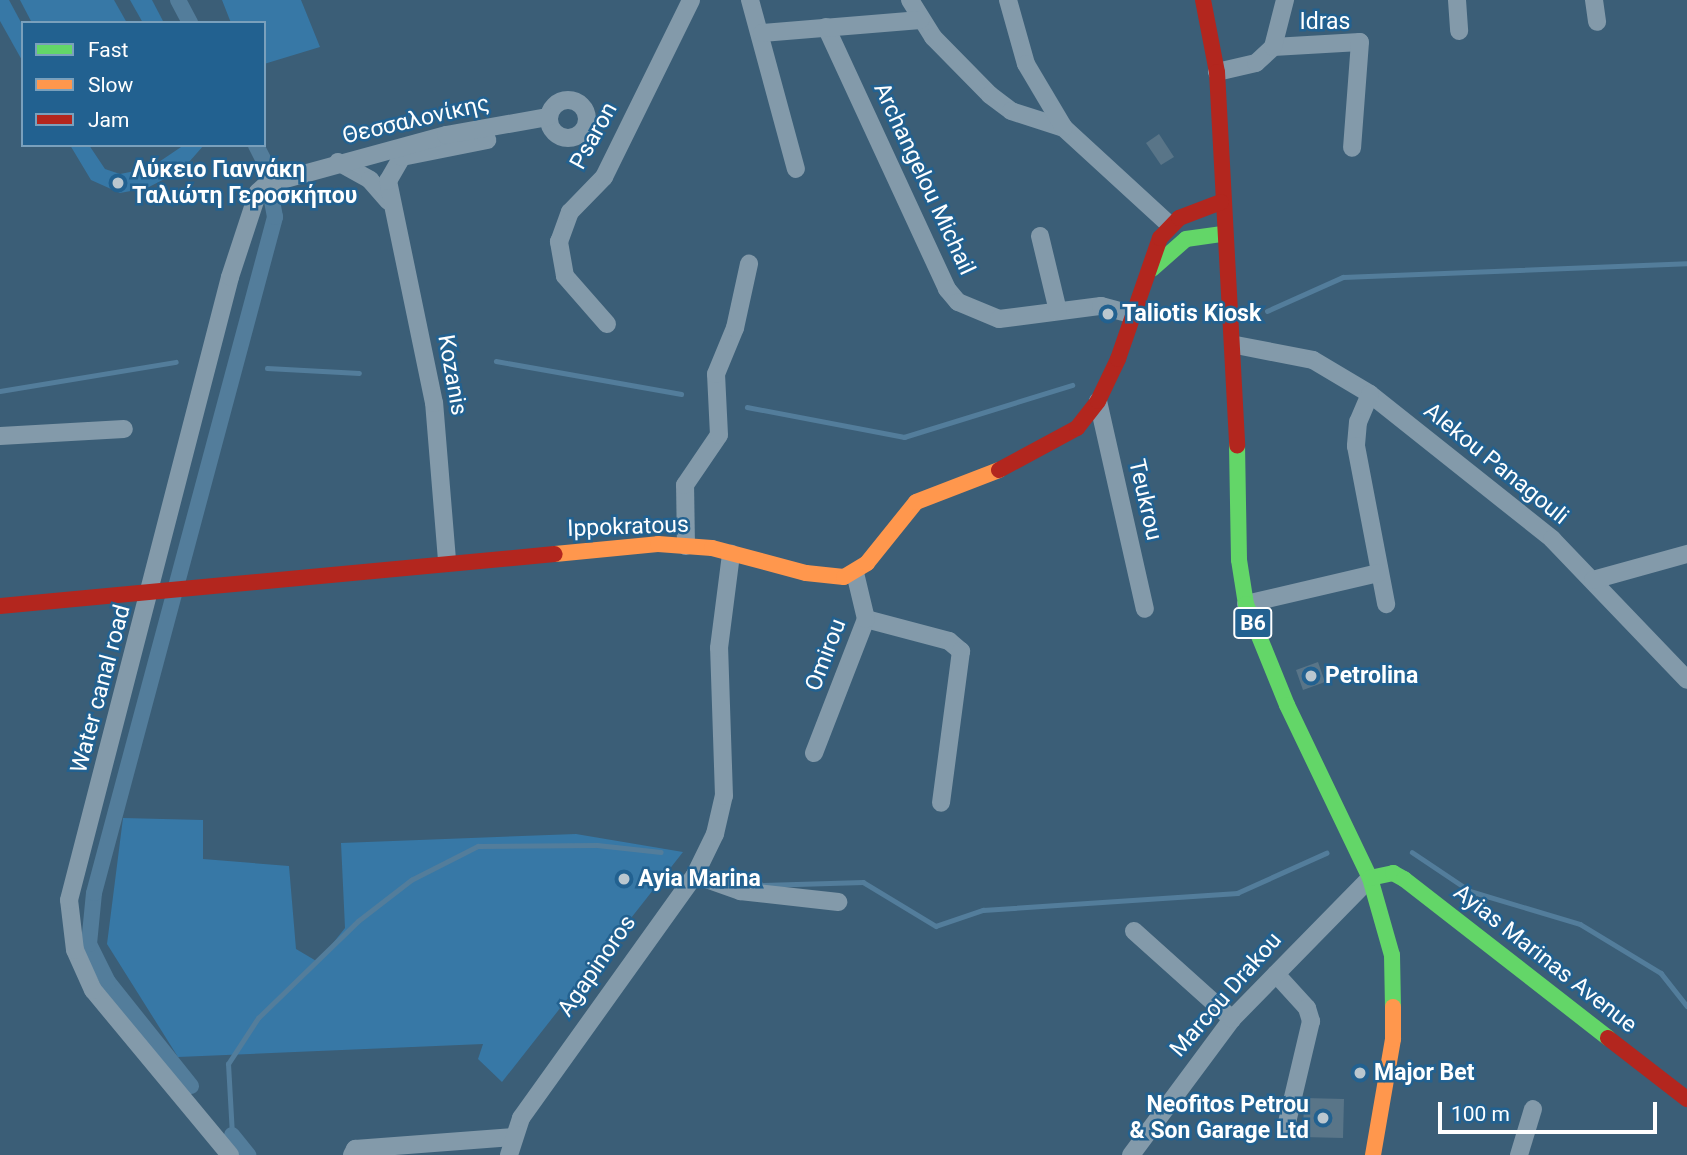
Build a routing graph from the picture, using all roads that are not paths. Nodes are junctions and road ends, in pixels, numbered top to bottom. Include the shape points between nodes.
1 (691, 0) edge
2 (750, 0) edge
3 (910, 0) edge
4 (1008, 0) edge
5 (1203, 0) edge
6 (1285, 0) edge
7 (1457, 0) edge
8 (1594, 0) edge
9 (920, 20) junction
10 (1597, 22) dead end
11 (826, 27) junction
12 (1459, 31) dead end
13 (762, 33) junction
14 (1273, 47) junction
15 (1217, 72) junction
16 (1064, 128) junction
17 (1352, 148) dead end
18 (402, 157) joint
19 (338, 162) junction
20 (796, 169) dead end
21 (260, 190) joint
22 (388, 201) junction
23 (1221, 202) junction
24 (1170, 225) junction
25 (1223, 234) junction
26 (1040, 236) dead end
27 (749, 264) dead end
28 (1147, 275) junction
29 (1058, 311) junction
30 (1132, 314) junction
31 (607, 324) dead end
32 (1236, 345) junction
33 (1370, 394) junction
34 (1098, 401) junction
35 (124, 429) dead end
36 (0, 436) edge
37 (685, 545) junction
38 (731, 554) junction
39 (1687, 554) edge
40 (447, 560) junction
41 (855, 573) junction
42 (1378, 573) junction
43 (1593, 580) junction
44 (158, 591) junction
45 (1246, 604) junction
46 (1386, 604) dead end
47 (0, 606) edge
48 (1145, 609) dead end
49 (866, 618) junction
50 (1685, 677) edge
51 (814, 753) dead end
52 (941, 803) dead end
53 (695, 875) junction
54 (1370, 878) junction
55 (838, 902) dead end
56 (1134, 931) dead end
57 (1276, 974) junction
58 (1232, 1018) junction
59 (1687, 1099) edge
60 (1533, 1109) dead end
61 (1284, 1131) dead end
62 (511, 1146) edge
63 (230, 1155) edge
64 (352, 1155) edge
65 (1131, 1155) edge
66 (1373, 1155) edge
67 (1519, 1155) edge

1 - 31 street, Psaron via 658,58 604,177 570,212 559,242 565,276
2 - 13 street
3 - 9 street
4 - 16 street via 1026,64
5 - 15 street, B6
6 - 14 street
7 - 12 street
8 - 10 street
9 - 11 street
9 - 16 street via 990,95 1012,111
11 - 13 street
11 - 29 street, Archangelou Michail via 947,289 974,312 999,319
13 - 20 street via 777,114
14 - 15 street via 1256,63
14 - 17 street, Idras via 1360,42
15 - 23 street, B6
16 - 24 street
18 - 19 street, Θεσσαλονίκης via 549,122 446,135
18 - 22 street, Kozanis via 387,181
19 - 21 street, Θεσσαλονίκης
19 - 22 street via 370,180
21 - 44 street, Water canal road via 230,277
22 - 40 street, Kozanis via 433,404
23 - 24 street
23 - 25 street, B6
24 - 28 street
25 - 28 street via 1186,239
25 - 32 street, B6
26 - 29 street
27 - 37 street via 735,328 716,374 719,435 685,485
28 - 30 street
29 - 30 street, Archangelou Michail via 1101,306
30 - 34 street
32 - 33 street, Alekou Panagouli via 1313,360
32 - 45 street, B6 via 1238,548
33 - 42 street via 1358,422 1356,446
33 - 43 street, Alekou Panagouli via 1525,515
34 - 41 street via 1057,444 916,502
34 - 48 street, Teukrou
35 - 36 street
37 - 38 street, Ippokratous
37 - 40 street, Ippokratous
38 - 41 street, Ippokratous via 832,578
38 - 53 street, Agapinoros via 719,649 724,796 715,834
39 - 43 street
40 - 44 street, Ippokratous
41 - 49 street, Omirou
42 - 45 street
42 - 46 street
43 - 50 street, Alekou Panagouli
44 - 47 street, Ippokratous
44 - 63 street, Water canal road via 69,900 75,950 93,990
45 - 54 street, B6 via 1287,705
49 - 51 street, Omirou
49 - 52 street via 949,641 961,650
53 - 55 street via 740,891
53 - 62 street, Agapinoros via 551,1073
54 - 57 street, Marcou Drakou
54 - 59 street, Ayias Marinas Avenue via 1393,873 1404,879
54 - 66 street, B6 via 1392,956 1395,1010
56 - 58 street
57 - 58 street, Marcou Drakou
57 - 61 street via 1307,1008 1311,1021
58 - 65 street, Marcou Drakou
60 - 67 street
62 - 64 street via 355,1149

